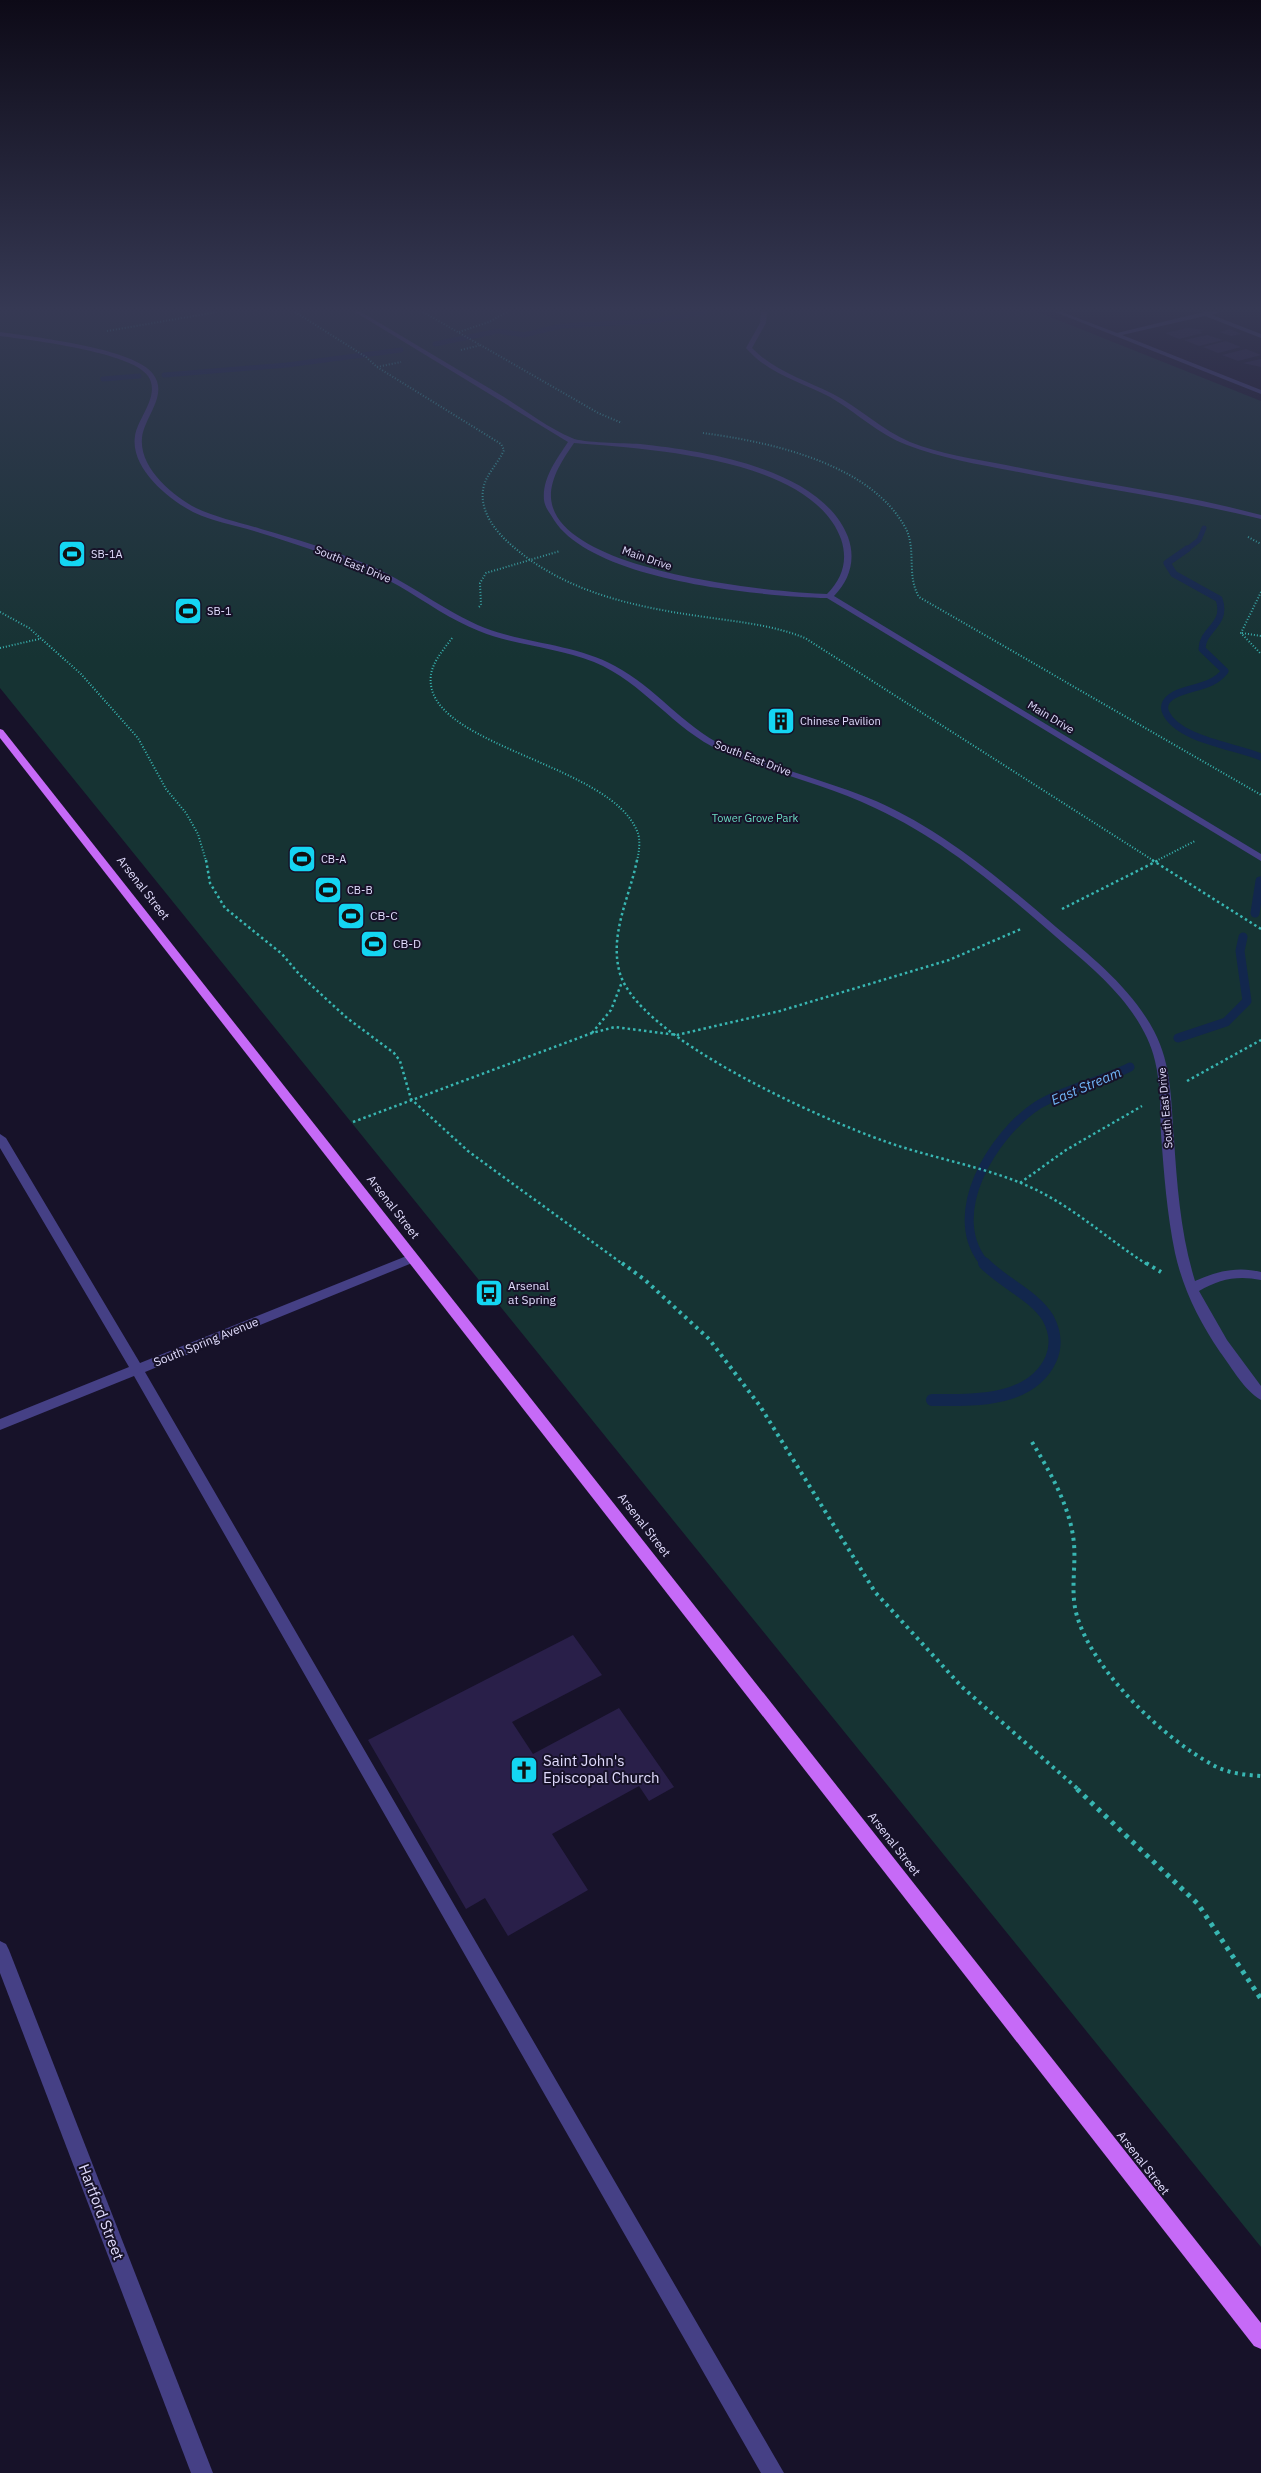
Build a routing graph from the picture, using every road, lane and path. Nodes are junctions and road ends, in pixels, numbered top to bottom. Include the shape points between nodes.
1 (141, 427) edge
2 (475, 427) edge
3 (549, 427) edge
4 (879, 427) edge
5 (699, 432) dead end
6 (572, 441) junction
7 (1261, 517) edge
8 (585, 545) junction
9 (527, 560) junction
10 (1261, 592) edge
11 (829, 596) junction
12 (0, 612) edge
13 (465, 621) junction
14 (1241, 633) junction
15 (1261, 636) edge
16 (39, 638) junction
17 (0, 648) edge
18 (1261, 654) edge
19 (0, 732) edge
20 (1261, 795) edge
21 (1215, 830) junction
22 (1261, 858) edge
23 (1155, 861) junction
24 (1042, 919) junction
25 (1261, 929) edge
26 (622, 982) junction
27 (592, 1033) junction
28 (677, 1035) junction
29 (1261, 1040) edge
30 (1163, 1094) junction
31 (411, 1100) junction
32 (353, 1122) dead end
33 (0, 1138) edge
34 (1020, 1183) junction
35 (413, 1258) junction
36 (1261, 1276) edge
37 (1192, 1289) junction
38 (137, 1370) junction
39 (1261, 1394) edge
40 (0, 1426) edge
41 (1032, 1442) dead end
42 (1261, 1776) edge
43 (0, 1950) edge
44 (1261, 1999) edge
45 (1261, 2339) edge
46 (202, 2473) edge
47 (773, 2473) edge

1 - 13 street, South East Drive via 137,445 141,456 163,488 185,505 210,517 316,548 373,570
2 - 9 path via 504,447 488,474 482,493 492,527
3 - 6 street
4 - 7 street via 894,437 929,450
5 - 20 path via 789,451 830,466 864,485 888,504 906,528 911,543 911,580 919,597
6 - 8 street, Main Drive via 554,468 547,491 549,508 561,528
6 - 11 street via 659,448 704,456 751,468 796,486 835,518 846,540 848,560 842,582
8 - 9 path
8 - 11 street, Main Drive via 668,578 737,590 803,597
9 - 13 path via 486,573 480,583 481,605
9 - 23 path via 605,597 691,616 782,628 805,638
10 - 14 path
11 - 21 street, Main Drive
12 - 16 path via 29,628
13 - 24 street, South East Drive via 496,634 602,662 638,683 692,731 716,746 848,792 929,831 990,873
13 - 26 path via 435,658 429,672 431,687 439,703 450,716 482,738 596,790 632,820 639,832 638,859 614,942
14 - 15 path
14 - 18 path
16 - 17 path
16 - 31 path via 90,683 138,738 166,789 198,834 210,883 225,908 282,954 347,1018 394,1053 400,1061
19 - 35 main road, Arsenal Street
21 - 22 street, Main Drive
21 - 23 path
23 - 24 path
23 - 25 path
24 - 28 path via 949,960 896,978 780,1011
24 - 30 street, South East Drive via 1111,980 1134,1008 1150,1033 1161,1062
26 - 27 path via 615,1006
26 - 28 path via 648,1012
27 - 28 path via 615,1027
27 - 31 path
28 - 34 path via 721,1064 819,1115 868,1136
29 - 30 path
30 - 34 path via 1066,1150
30 - 37 street, South East Drive via 1174,1207
31 - 32 path
31 - 44 path via 468,1150 645,1280 709,1339 760,1406 875,1592 962,1687 1066,1778 1198,1904
33 - 38 street
34 - 37 path via 1087,1220 1153,1268
35 - 38 street, South Spring Avenue
35 - 45 main road, Arsenal Street
36 - 37 street via 1233,1274 1207,1279
37 - 39 street, South East Drive via 1212,1327
38 - 40 street, South Spring Avenue
38 - 47 street
41 - 42 path via 1064,1508 1074,1541 1076,1614 1086,1644 1124,1693 1165,1729 1215,1766
43 - 46 street, Hartford Street

